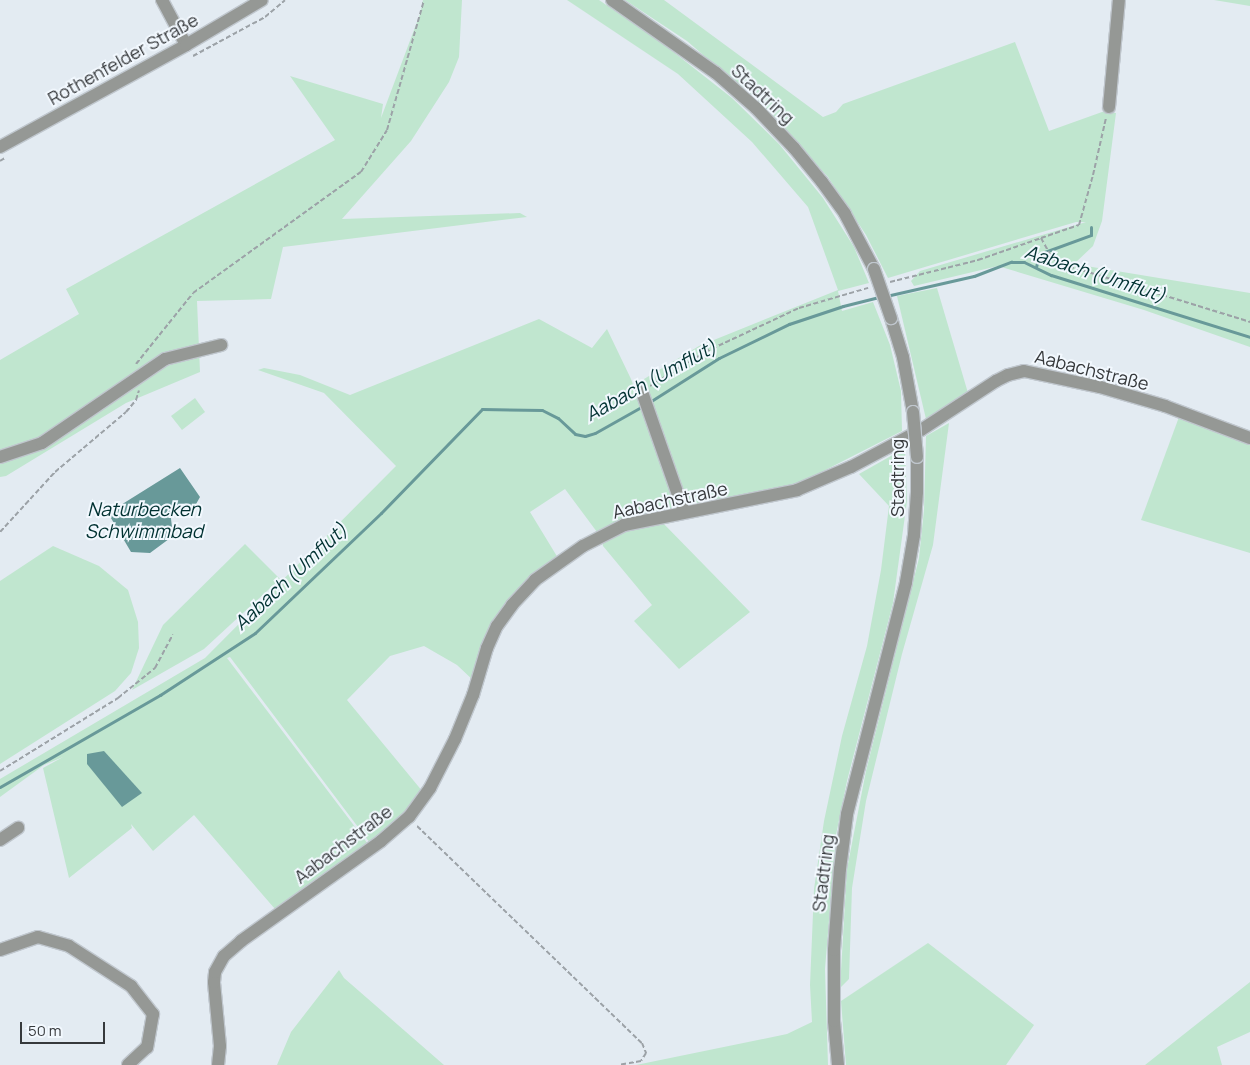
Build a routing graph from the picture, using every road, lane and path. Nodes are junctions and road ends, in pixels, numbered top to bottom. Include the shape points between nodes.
1 (162, 0) edge
2 (262, 0) edge
3 (424, 0) edge
4 (612, 0) edge
5 (1119, 0) edge
6 (186, 45) junction
7 (1109, 106) joint
8 (0, 147) edge
9 (1041, 238) junction
10 (886, 283) dead end
11 (876, 286) dead end
12 (1250, 322) edge
13 (221, 346) dead end
14 (137, 378) junction
15 (643, 394) joint
16 (1250, 437) edge
17 (0, 457) edge
18 (684, 512) junction
19 (0, 532) edge
20 (173, 634) dead end
21 (0, 771) edge
22 (409, 817) junction
23 (18, 828) dead end
24 (0, 840) edge
25 (0, 950) edge
26 (128, 1065) edge
27 (218, 1065) edge
28 (619, 1065) edge
29 (838, 1065) edge

1 - 6 street
2 - 6 street, Rothenfelder Straße
3 - 14 path via 387,130 361,172 193,293 136,363
4 - 29 street, Stadtring, bridge via 716,74 756,108 822,182 845,214 874,269 903,357 917,456 914,535 906,582 847,814 835,913 834,1020
5 - 7 street
6 - 8 street, Rothenfelder Straße
7 - 9 path via 1079,225
9 - 10 path via 978,260
9 - 12 path via 1052,258 1062,264
11 - 15 path via 799,308 705,352
13 - 14 street via 174,356
14 - 17 street via 42,443
14 - 19 path via 139,392 126,412 54,472
15 - 18 street
16 - 18 street, Aabachstraße via 1165,406 1100,387 1024,371 1008,375 921,430 832,476 770,497
18 - 22 street, Aabachstraße via 624,525 600,535 535,580 512,605 487,648 455,739 430,788
20 - 21 path via 155,668 118,698
22 - 27 street, Aabachstraße via 224,956 215,972 214,982 220,1046
22 - 28 path via 642,1043 646,1053 641,1061
23 - 24 street
25 - 26 street via 38,938 69,946 131,986 153,1014 147,1048

